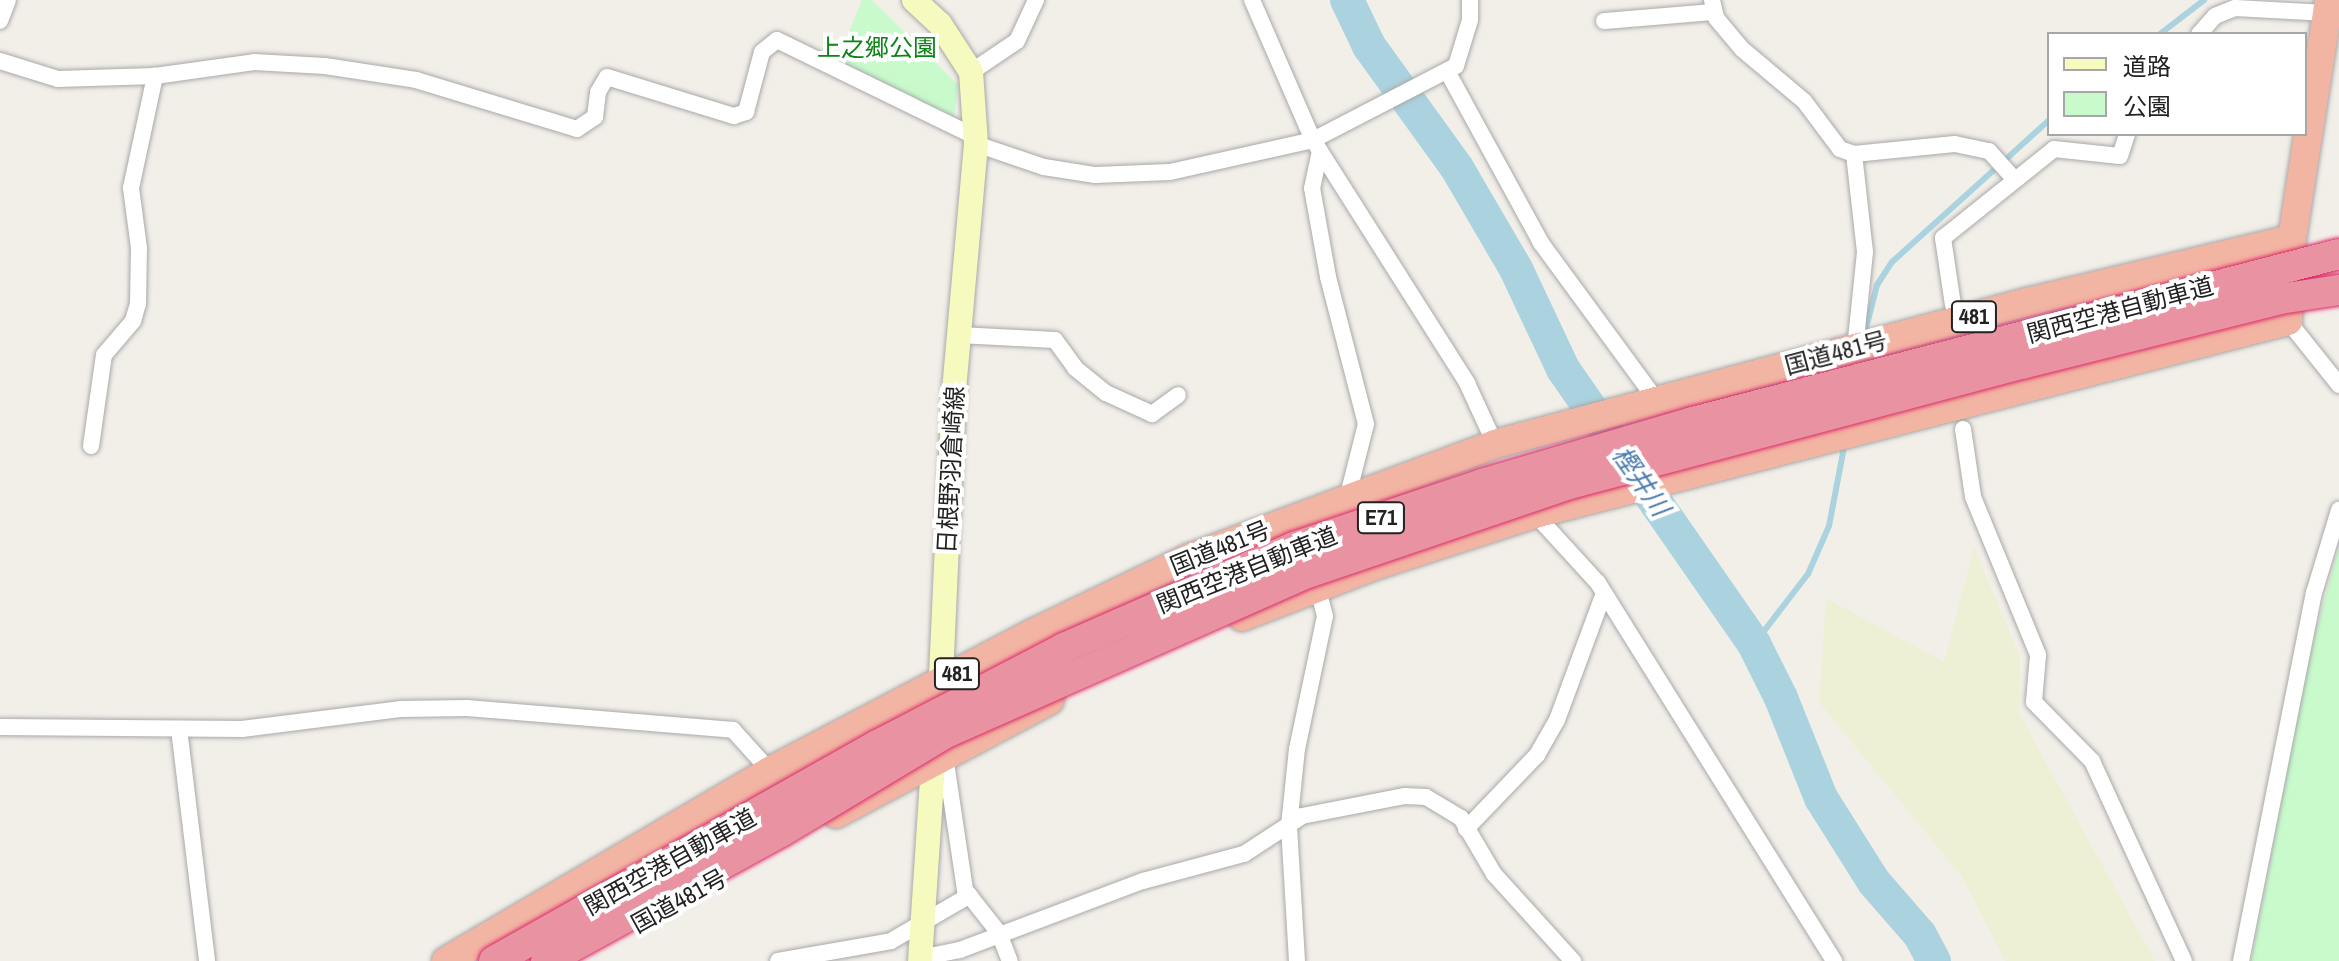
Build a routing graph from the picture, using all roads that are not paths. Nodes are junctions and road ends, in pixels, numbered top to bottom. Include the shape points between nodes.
1 (8, 0) edge
2 (914, 0) edge
3 (1036, 0) edge
4 (1252, 0) edge
5 (1470, 0) edge
6 (1713, 6) edge
7 (2328, 6) edge
8 (0, 21) edge
9 (1604, 21) dead end
10 (2201, 32) edge
11 (0, 61) edge
12 (1447, 71) junction
13 (971, 72) junction
14 (155, 76) junction
15 (2126, 136) edge
16 (976, 140) junction
17 (1316, 145) junction
18 (1854, 154) junction
19 (2015, 180) junction
20 (2292, 239) junction
21 (2339, 254) edge
22 (2339, 290) edge
23 (1953, 305) dead end
24 (2288, 321) junction
25 (959, 335) junction
26 (1855, 348) junction
27 (2339, 385) edge
28 (1178, 395) dead end
29 (1657, 401) junction
30 (1963, 429) dead end
31 (1495, 444) junction
32 (91, 446) dead end
33 (1347, 499) junction
34 (2339, 510) edge
35 (1535, 514) junction
36 (1317, 587) junction
37 (1604, 593) junction
38 (941, 682) junction
39 (0, 727) edge
40 (179, 729) junction
41 (939, 760) junction
42 (770, 771) junction
43 (1289, 826) junction
44 (1466, 829) junction
45 (970, 895) junction
46 (923, 923) junction
47 (999, 933) junction
48 (920, 960) edge
49 (207, 961) edge
50 (446, 961) edge
51 (494, 961) edge
52 (546, 961) edge
53 (574, 961) edge
54 (778, 961) edge
55 (1010, 961) edge
56 (1297, 961) edge
57 (1573, 961) edge
58 (1834, 961) edge
59 (2184, 961) edge
60 (2241, 961) edge

1 - 8 street
2 - 13 main road, 日根野羽倉崎線 via 940,24
3 - 13 street via 1017,41
4 - 17 street
5 - 12 street via 1470,20 1456,66
6 - 9 street
6 - 18 street via 1742,49 1804,101 1840,149
7 - 10 street via 2235,8 2215,16
7 - 20 highway
11 - 14 street via 58,79
12 - 17 street
12 - 29 street via 1541,243
13 - 16 main road, 日根野羽倉崎線
14 - 16 street via 254,62 325,66 416,80 577,129 595,117 598,92 607,77 734,116 746,112 762,52 777,40
14 - 32 street via 131,188 139,248 138,304 133,321 104,355
15 - 19 street via 2120,156 2054,149
16 - 17 street via 1044,167 1095,175 1170,172
16 - 25 main road, 日根野羽倉崎線
17 - 31 street via 1467,383
17 - 33 street via 1312,188 1328,277 1366,424
18 - 19 street via 1955,144 1989,151
18 - 26 street via 1865,252
19 - 23 street via 1943,238
20 - 24 highway
20 - 26 highway, 国道481号 / 481
21 - 51 highway, 関西空港自動車道 / E71, bridge via 1693,422 1294,547 1051,655 878,745
22 - 52 highway, 関西空港自動車道 / E71, bridge via 2280,299 2022,364 1570,484 1302,575 946,733 781,832
24 - 27 street
24 - 35 highway, 国道481号
25 - 28 street via 1055,340 1075,368 1106,393 1152,414
25 - 38 main road, 日根野羽倉崎線
26 - 29 highway, 国道481号 / 481
29 - 31 highway, 国道481号 / 481
30 - 59 street via 1973,497 2038,655 2034,702 2092,761
31 - 33 highway, 国道481号 / 481
33 - 38 highway, 国道481号 / 481 via 1189,558
34 - 60 street via 2314,593
35 - 36 highway, 国道481号
35 - 37 street
36 - 41 highway, 国道481号 via 1086,681
36 - 43 street via 1325,616 1297,749
37 - 44 street via 1557,720 1537,755
37 - 58 street
38 - 41 main road, 日根野羽倉崎線
38 - 42 highway, 国道481号 / 481
39 - 40 street
40 - 42 street via 268,728 400,709 467,708 733,730
40 - 49 street
41 - 45 street
41 - 46 main road, 日根野羽倉崎線
41 - 53 highway, 国道481号
42 - 50 highway, 国道481号 / 481
43 - 44 street via 1302,816 1405,796 1446,807
43 - 47 street via 1244,854 1143,881
43 - 56 street
44 - 57 street via 1494,874
45 - 46 street
45 - 47 street
46 - 48 main road, 日根野羽倉崎線
46 - 54 street via 891,941
47 - 48 street
47 - 55 street

